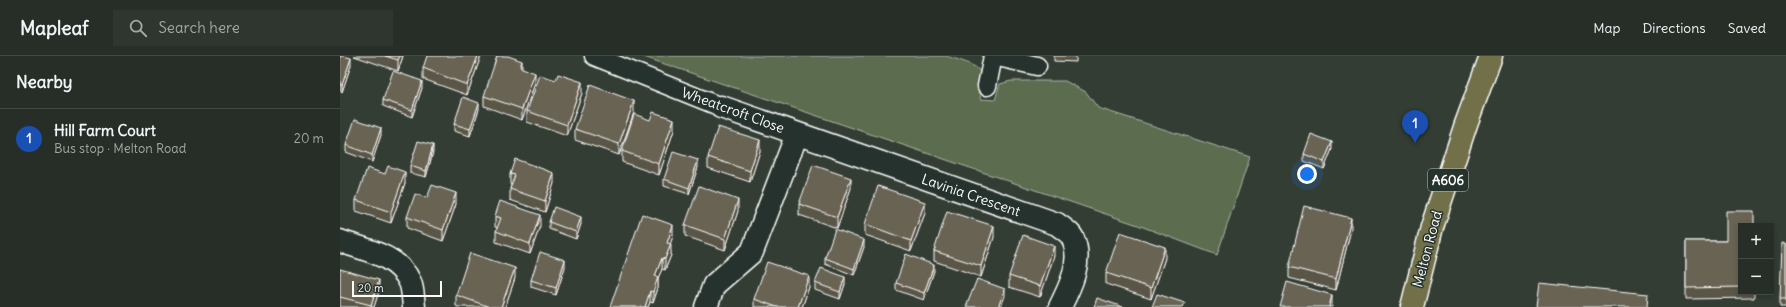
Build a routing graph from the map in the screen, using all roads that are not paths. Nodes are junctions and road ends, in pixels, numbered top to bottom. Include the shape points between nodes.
1 (594, 56) edge
2 (993, 56) edge
3 (1492, 56) edge
4 (1037, 66) dead end
5 (987, 86) dead end
6 (721, 107) joint
7 (797, 134) junction
8 (340, 241) edge
9 (414, 307) edge
10 (706, 307) edge
11 (1060, 307) edge
12 (1412, 307) edge

1 - 6 lane, Wheatcroft Close
2 - 4 lane
2 - 5 lane
3 - 12 main road, Melton Road / A606 via 1466,124 1432,227
6 - 7 street, Wheatcroft Close
7 - 10 street, Wheatcroft Close via 752,252 714,285
7 - 11 street, Lavinia Crescent via 1057,224 1073,238 1077,260 1070,288
8 - 9 street via 396,263 410,282

